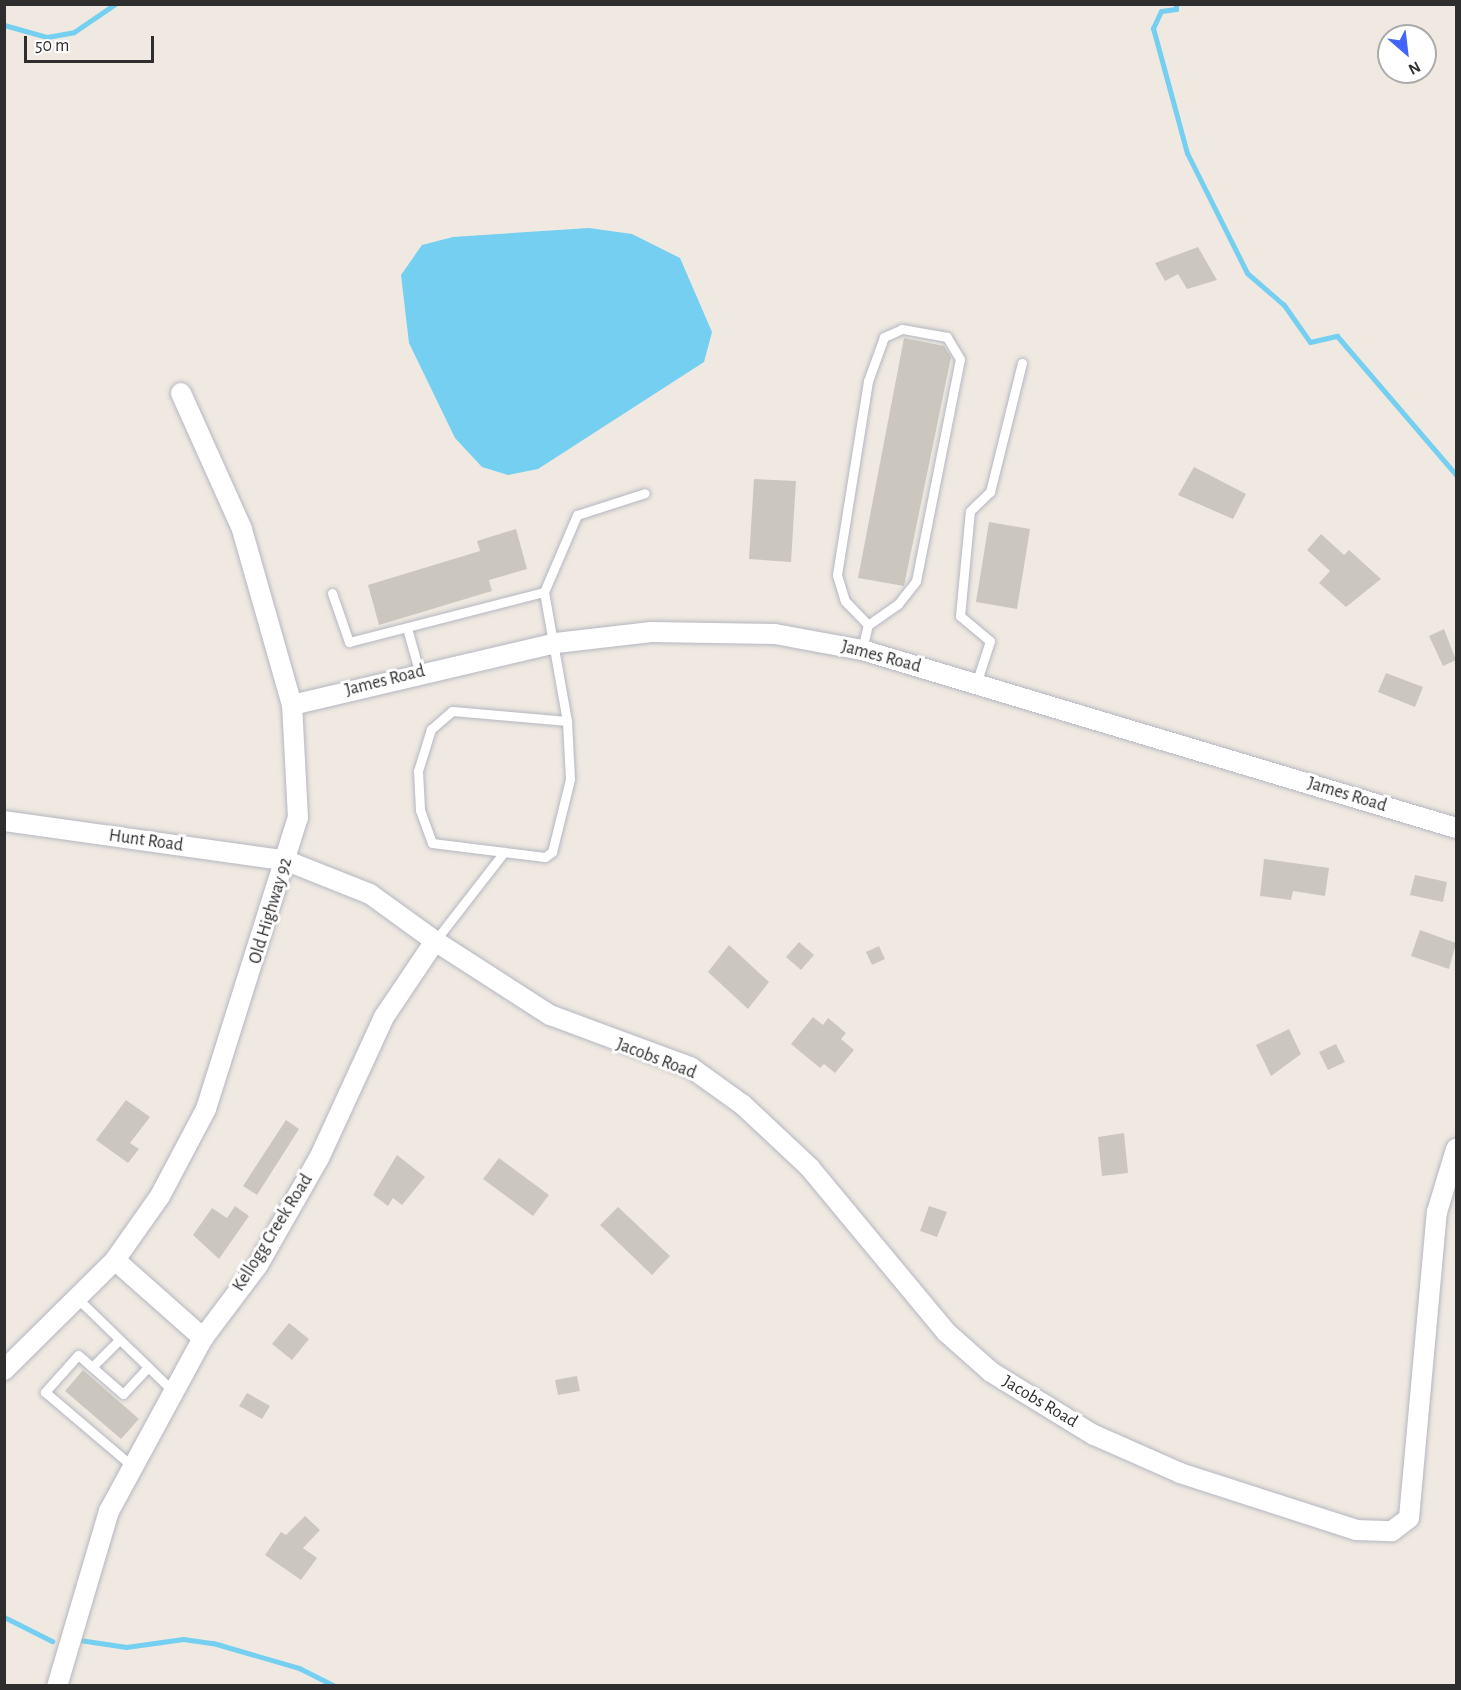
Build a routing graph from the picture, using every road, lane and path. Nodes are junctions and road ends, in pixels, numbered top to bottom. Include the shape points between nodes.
1 (1022, 363) dead end
2 (182, 393) dead end
3 (645, 493) dead end
4 (544, 592) junction
5 (332, 593) dead end
6 (868, 625) junction
7 (407, 628) junction
8 (556, 643) junction
9 (862, 650) junction
10 (419, 671) junction
11 (976, 684) junction
12 (292, 705) junction
13 (567, 721) junction
14 (4, 821) edge
15 (1456, 828) edge
16 (504, 852) junction
17 (287, 861) junction
18 (435, 941) junction
19 (1456, 1149) edge
20 (115, 1260) junction
21 (77, 1298) junction
22 (203, 1338) junction
23 (119, 1340) junction
24 (92, 1367) junction
25 (148, 1367) junction
26 (4, 1370) edge
27 (174, 1392) junction
28 (133, 1467) junction
29 (57, 1686) edge

1 - 11 lane via 990,492 970,511 960,616 990,641
2 - 12 street, Old Highway 92 via 242,529
3 - 4 lane via 578,515
4 - 7 lane
4 - 8 lane
5 - 7 lane via 349,642
6 - 6 lane via 898,604 916,581 960,359 947,337 902,329 884,337 868,381 837,575 845,601
6 - 9 lane
7 - 10 lane
8 - 9 street, James Road via 651,632 764,634
8 - 10 street, James Road
8 - 13 lane
9 - 11 street, James Road
10 - 12 street, James Road
11 - 15 street, James Road
12 - 17 street, Old Highway 92 via 298,818
13 - 16 lane via 570,779 552,852 545,857
13 - 16 lane via 452,711 431,729 418,771 420,810 432,843
14 - 17 street, Hunt Road
16 - 18 lane
17 - 18 street via 370,894
17 - 20 street, Old Highway 92 via 206,1109 160,1196
18 - 19 street, Jacobs Road via 550,1015 690,1067 744,1105 810,1167 939,1324 991,1372 1094,1435 1180,1473 1356,1530 1392,1531 1409,1518 1437,1212
18 - 22 street, Kellogg Creek Road via 384,1017 319,1158 258,1265
20 - 21 street, Old Highway 92
20 - 22 street
21 - 23 lane
21 - 26 street, Old Highway 92
22 - 27 street, Kellogg Creek Road
23 - 24 lane
23 - 25 lane
24 - 25 lane via 123,1394
24 - 28 lane via 78,1355 45,1392
25 - 27 lane
27 - 28 street, Kellogg Creek Road
28 - 29 street, Kellogg Creek Road via 110,1511

